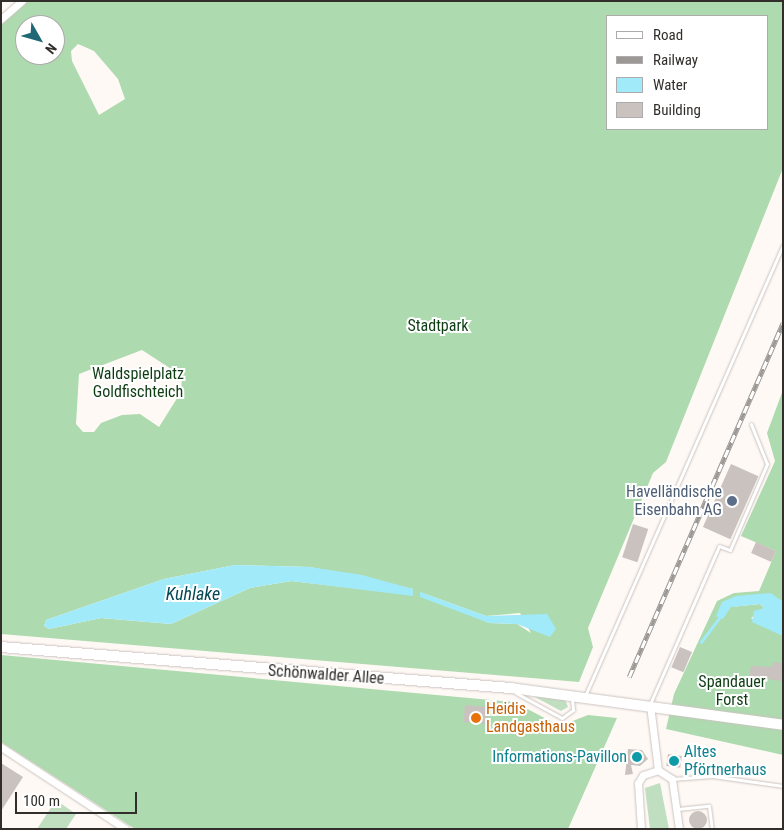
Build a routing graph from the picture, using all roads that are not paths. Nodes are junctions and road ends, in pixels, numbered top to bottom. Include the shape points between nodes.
1 (22, 1) edge
2 (1, 19) edge
3 (783, 246) edge
4 (751, 424) dead end
5 (1, 647) edge
6 (510, 688) junction
7 (572, 695) junction
8 (585, 696) junction
9 (650, 705) junction
10 (783, 725) edge
11 (1, 747) edge
12 (658, 770) junction
13 (672, 779) junction
14 (783, 786) edge
15 (676, 809) junction
16 (126, 829) edge
17 (641, 829) edge
18 (678, 829) edge
19 (712, 829) edge

1 - 2 street
3 - 8 lane
4 - 9 lane via 767,464 730,550 719,546
5 - 6 main road, Schönwalder Allee
6 - 7 main road, Schönwalder Allee
6 - 7 lane via 562,718 573,710
7 - 8 main road, Schönwalder Allee
8 - 9 main road, Schönwalder Allee
9 - 10 main road, Schönwalder Allee
9 - 12 street
11 - 16 street
12 - 13 street
12 - 17 street via 643,775 638,783
13 - 14 lane via 712,776
13 - 15 street
15 - 18 street
15 - 19 lane via 709,806

